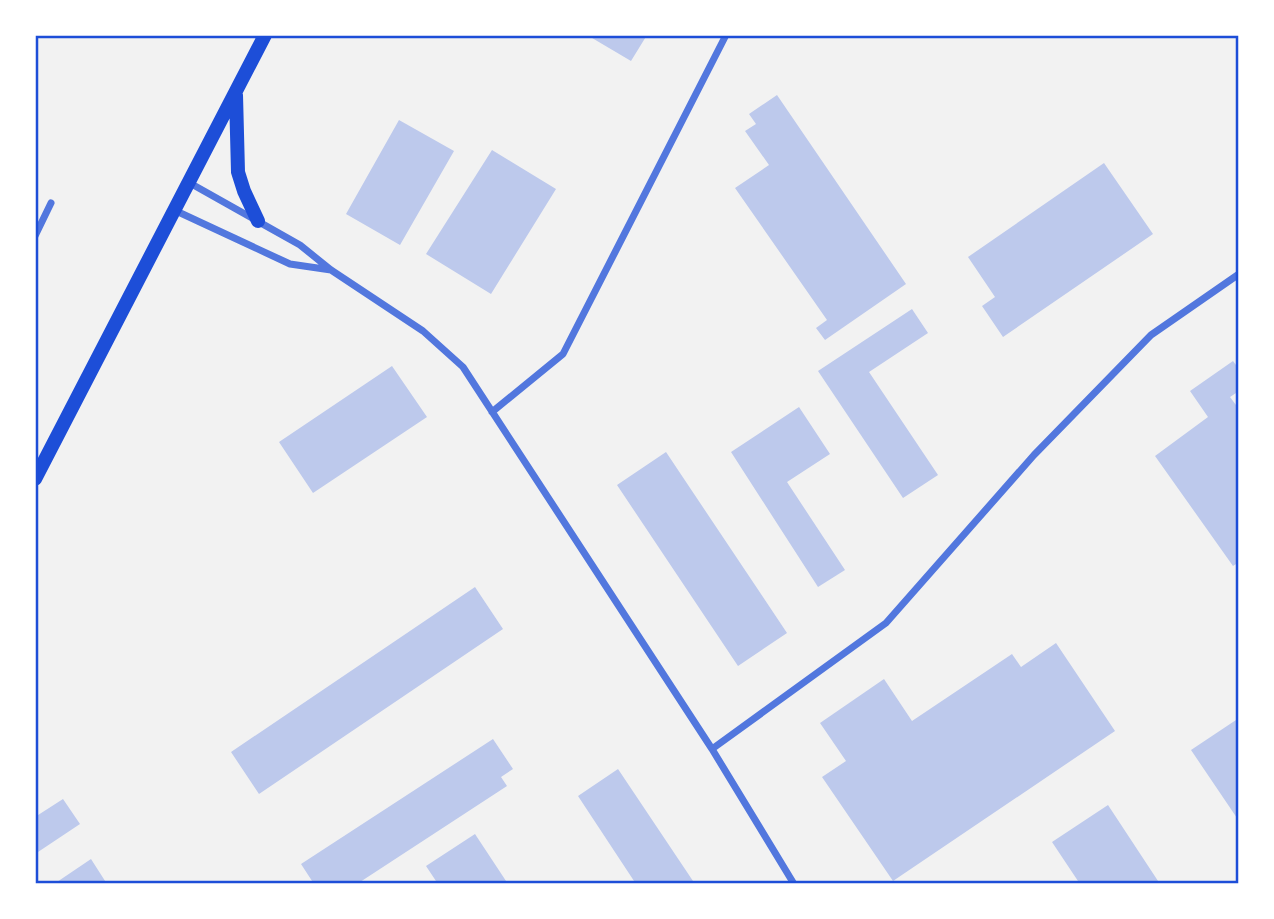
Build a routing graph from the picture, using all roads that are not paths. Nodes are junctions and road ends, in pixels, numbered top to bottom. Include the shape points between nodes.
1 (265, 35) edge
2 (726, 35) edge
3 (236, 90) junction
4 (188, 182) junction
5 (51, 203) dead end
6 (174, 210) junction
7 (258, 221) junction
8 (35, 236) edge
9 (331, 270) junction
10 (1239, 274) edge
11 (492, 412) junction
12 (35, 479) edge
13 (712, 749) junction
14 (794, 884) edge

1 - 3 main road
2 - 11 street via 563,354
3 - 4 main road
3 - 7 main road via 238,172
4 - 6 main road
4 - 7 street
5 - 8 street
6 - 9 street via 289,264
6 - 12 main road
7 - 9 street
9 - 11 street via 423,331 463,367
10 - 13 street via 1151,335 1034,455 886,622
11 - 13 street
13 - 14 street

